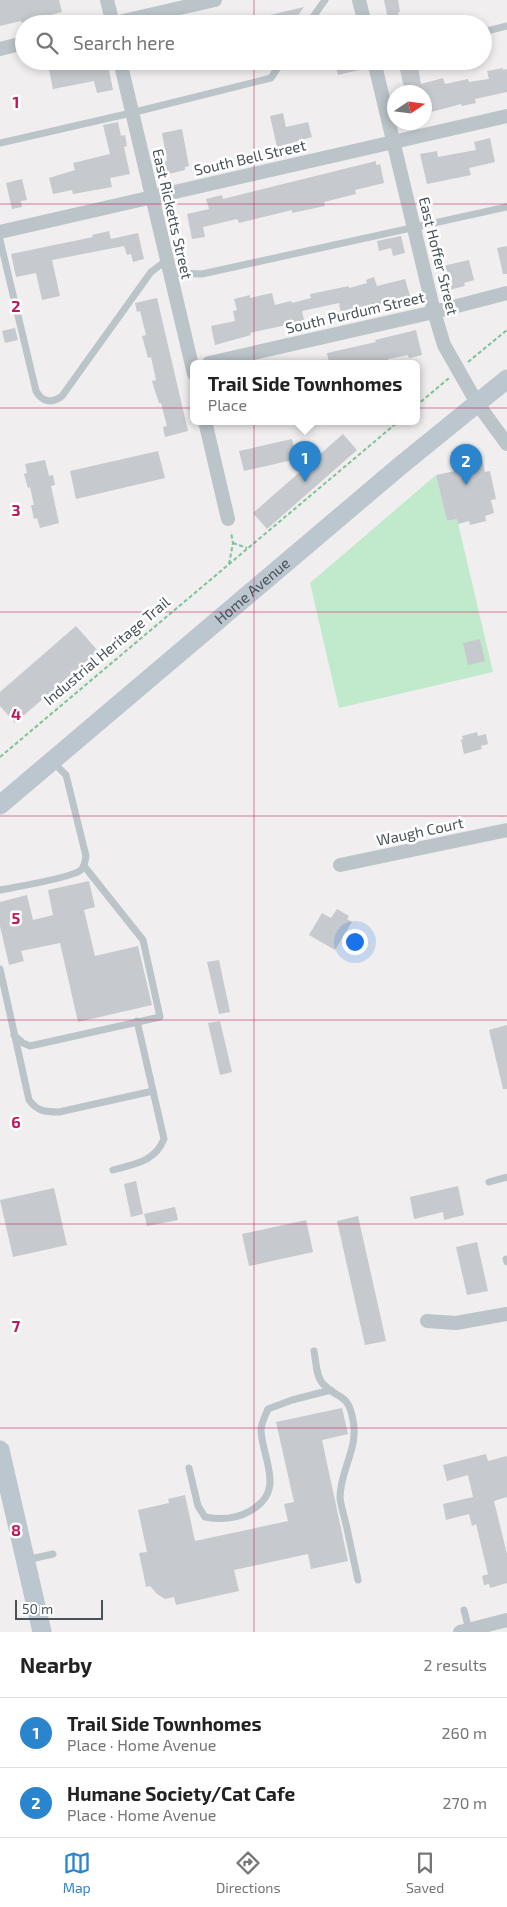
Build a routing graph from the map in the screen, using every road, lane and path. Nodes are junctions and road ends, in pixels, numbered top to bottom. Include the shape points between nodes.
1 (107, 0) edge
2 (215, 0) edge
3 (325, 0) edge
4 (359, 0) edge
5 (110, 15) edge
6 (151, 15) edge
7 (314, 15) edge
8 (363, 15) edge
9 (507, 26) edge
10 (492, 30) edge
11 (15, 45) edge
12 (0, 49) edge
13 (122, 70) edge
14 (276, 70) edge
15 (376, 70) edge
16 (131, 113) junction
17 (507, 116) edge
18 (394, 141) junction
19 (0, 142) edge
20 (152, 197) junction
21 (507, 206) edge
22 (414, 227) junction
23 (0, 232) edge
24 (0, 240) edge
25 (169, 267) junction
26 (507, 293) edge
27 (434, 312) junction
28 (191, 360) edge
29 (222, 360) edge
30 (507, 379) edge
31 (477, 403) junction
32 (206, 425) edge
33 (393, 425) edge
34 (507, 444) edge
35 (228, 520) joint
36 (233, 544) junction
37 (248, 548) junction
38 (229, 564) junction
39 (0, 757) edge
40 (52, 761) junction
41 (0, 805) edge
42 (507, 830) edge
43 (340, 865) dead end
44 (84, 866) junction
45 (0, 890) edge
46 (0, 969) edge
47 (137, 1022) junction
48 (14, 1035) junction
49 (153, 1091) junction
50 (113, 1170) dead end
51 (507, 1177) edge
52 (488, 1182) dead end
53 (507, 1314) edge
54 (427, 1321) dead end
55 (314, 1351) dead end
56 (331, 1390) junction
57 (1, 1461) edge
58 (189, 1468) dead end
59 (53, 1554) dead end
60 (25, 1560) junction
61 (358, 1580) dead end
62 (464, 1610) dead end
63 (507, 1620) edge
64 (464, 1631) edge
65 (42, 1632) edge

1 - 5 street
2 - 6 street
3 - 7 lane
4 - 8 street
9 - 10 lane
11 - 12 street
13 - 16 street, East Ricketts Street
14 - 16 lane via 271,78
15 - 18 street, East Hoffer Street
16 - 19 lane
16 - 20 street, East Ricketts Street
17 - 18 street, South Bell Street
18 - 20 street, South Bell Street
18 - 22 street, East Hoffer Street
20 - 23 street, South Bell Street
20 - 25 street, East Ricketts Street
21 - 22 lane
22 - 25 lane via 202,274
22 - 27 street, East Hoffer Street
24 - 25 lane via 36,391 47,401 62,396 152,272
25 - 28 street, East Ricketts Street
26 - 27 street, South Purdum Street
27 - 29 street, South Purdum Street
27 - 31 street, East Hoffer Street via 444,345
30 - 31 main road, Home Avenue
31 - 34 street, East Hoffer Street
31 - 40 main road, Home Avenue
32 - 35 street
33 - 37 path, Industrial Heritage Trail
35 - 36 path
36 - 37 path
36 - 38 path
37 - 38 path, Industrial Heritage Trail
38 - 39 path, Industrial Heritage Trail
40 - 41 main road, Home Avenue
40 - 44 lane via 66,775 86,856
42 - 43 street, Waugh Court
44 - 45 lane via 79,872 66,876
44 - 47 lane via 143,940 160,1017
46 - 48 lane
47 - 48 lane via 30,1046
47 - 49 lane
48 - 49 lane via 28,1100 35,1108 59,1112
49 - 50 lane via 164,1138 161,1147 154,1156 140,1163
51 - 52 lane
53 - 54 street via 456,1323
55 - 56 lane via 319,1379
56 - 58 lane via 268,1409 261,1430 271,1485 260,1506 245,1514 215,1519 205,1517 198,1506
56 - 61 lane via 349,1403 354,1420 353,1450 340,1498
57 - 60 main road
59 - 60 lane
60 - 65 main road
62 - 64 lane
63 - 64 street

